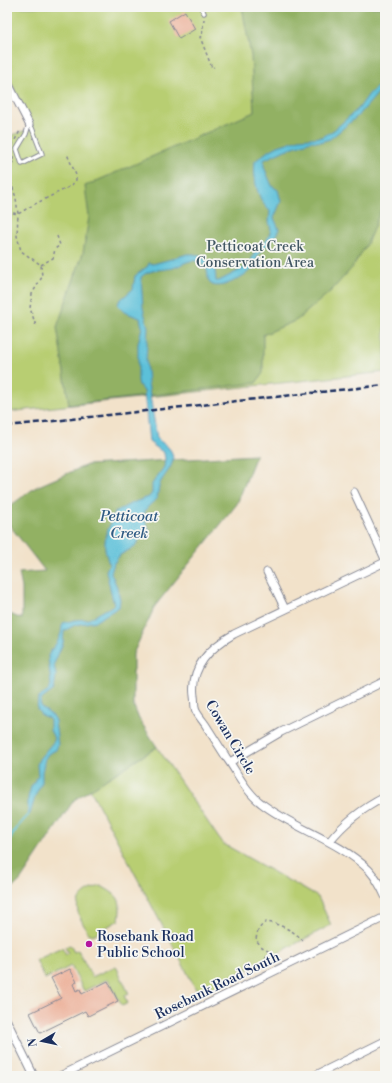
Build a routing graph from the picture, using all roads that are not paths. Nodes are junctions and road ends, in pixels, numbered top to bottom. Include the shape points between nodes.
1 (201, 7) edge
2 (204, 13) road end
3 (7, 82) edge
4 (29, 124) junction
5 (354, 492) dead end
6 (385, 560) edge
7 (266, 572) dead end
8 (286, 609) junction
9 (385, 681) edge
10 (230, 762) junction
11 (385, 797) edge
12 (328, 842) junction
13 (385, 896) edge
14 (385, 917) edge
15 (7, 1021) edge
16 (385, 1041) edge
17 (34, 1076) edge
18 (60, 1076) edge
19 (314, 1076) edge

1 - 2 lane
3 - 4 street
4 - 4 lane via 17,149 22,164 42,154
5 - 6 street
6 - 8 street, Cowan Circle
7 - 8 street
8 - 10 street, Cowan Circle via 221,641 208,652 195,674 196,710
9 - 10 street via 281,732
10 - 12 street, Cowan Circle via 259,802
11 - 12 street via 350,819
12 - 13 street, Cowan Circle via 370,871
14 - 18 street, Rosebank Road South
15 - 17 street
16 - 19 street

